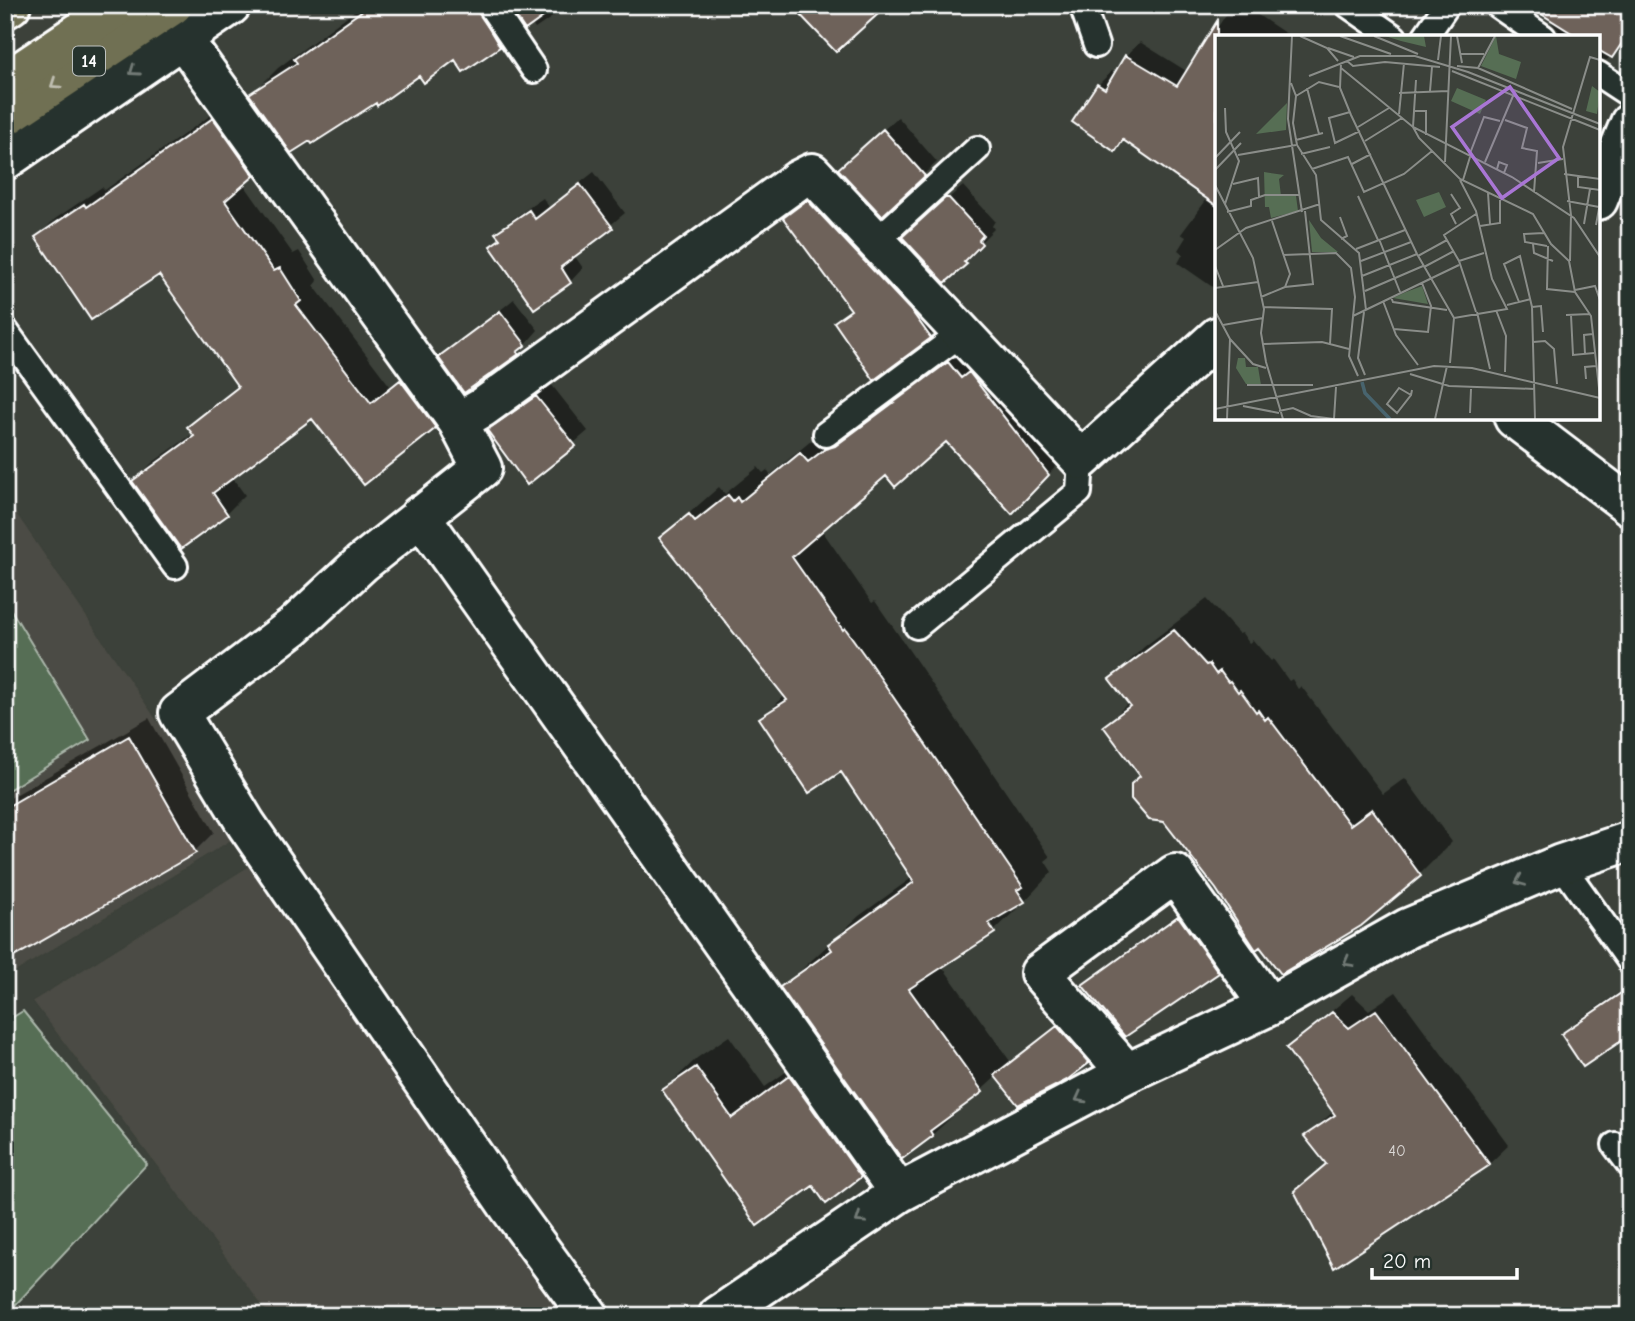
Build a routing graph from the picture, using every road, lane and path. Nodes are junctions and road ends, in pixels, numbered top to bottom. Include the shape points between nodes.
1 (11, 5) edge
2 (120, 5) edge
3 (231, 5) edge
4 (490, 5) edge
5 (1082, 5) edge
6 (1349, 5) edge
7 (1447, 5) edge
8 (1497, 5) edge
9 (5, 9) edge
10 (177, 22) edge
11 (1391, 35) edge
12 (1426, 35) edge
13 (1541, 35) edge
14 (1096, 46) dead end
15 (534, 70) dead end
16 (1600, 75) edge
17 (5, 82) edge
18 (1630, 95) edge
19 (5, 117) edge
20 (1630, 123) edge
21 (977, 149) dead end
22 (5, 160) edge
23 (1600, 195) edge
24 (876, 241) junction
25 (5, 330) edge
26 (962, 333) junction
27 (1215, 339) edge
28 (1517, 420) edge
29 (458, 422) junction
30 (826, 433) dead end
31 (1081, 460) junction
32 (1630, 506) edge
33 (420, 515) junction
34 (174, 566) dead end
35 (916, 626) dead end
36 (1630, 841) edge
37 (1561, 864) junction
38 (1630, 961) edge
39 (1269, 1006) junction
40 (1127, 1073) junction
41 (1615, 1145) dead end
42 (1630, 1165) edge
43 (899, 1193) junction
44 (589, 1316) edge
45 (718, 1316) edge

1 - 9 main road
2 - 17 main road
3 - 10 street
4 - 15 lane
5 - 14 lane
6 - 11 lane
7 - 12 lane
8 - 13 lane
10 -> 19 main road, 14
10 -> 22 street
10 - 29 street
16 - 18 lane
20 - 23 street
21 - 24 lane
24 - 26 street
24 - 29 street via 812,173
25 - 34 lane
26 - 30 lane
26 - 31 street
27 - 31 street
28 - 32 street
29 - 33 street via 482,468
31 - 35 lane via 1079,492
33 - 43 street
33 - 44 street via 294,626 178,713 246,824
36 - 37 street
37 - 38 lane
37 -> 39 street via 1408,928
39 - 40 street
39 - 40 street via 1175,874 1040,973
40 -> 43 street
41 - 42 lane
43 -> 45 street

